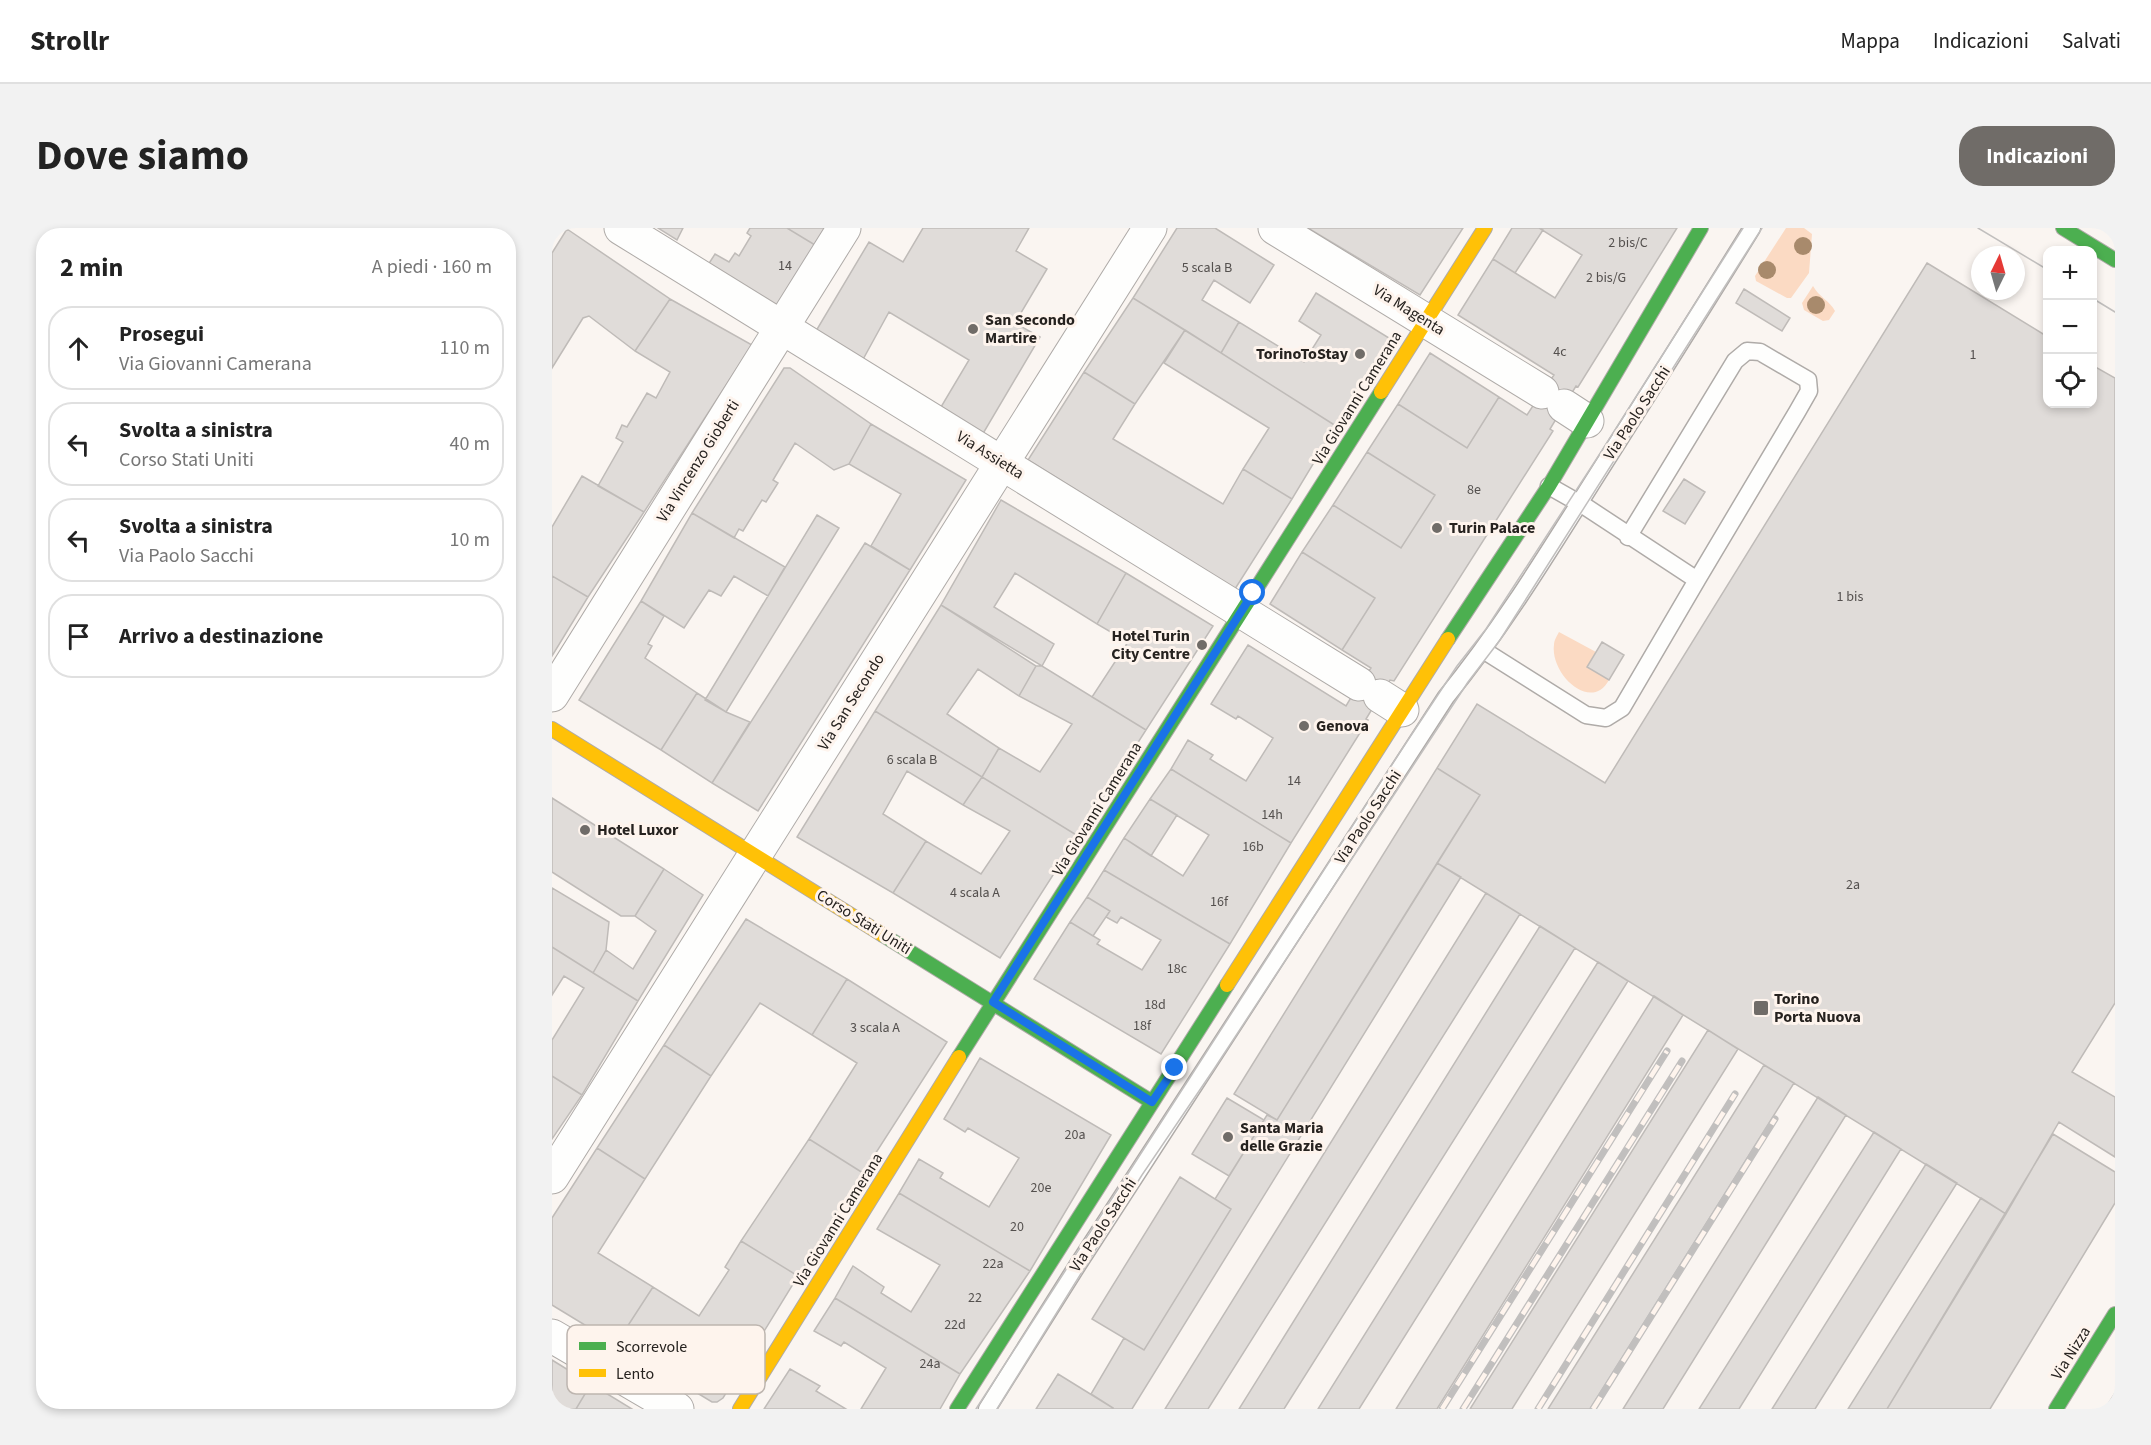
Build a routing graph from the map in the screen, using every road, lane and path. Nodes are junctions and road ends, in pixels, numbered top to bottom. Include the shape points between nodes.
1 (621, 228) edge
2 (844, 228) edge
3 (1150, 228) edge
4 (1275, 228) edge
5 (1485, 228) edge
6 (1701, 228) edge
7 (1752, 228) edge
8 (2076, 232) edge
9 (2115, 260) edge
10 (1426, 321) junction
11 (782, 327) junction
12 (1564, 406) junction
13 (1002, 463) junction
14 (1548, 486) junction
15 (1579, 504) junction
16 (1628, 537) junction
17 (1697, 580) junction
18 (1242, 610) junction
19 (1483, 650) junction
20 (552, 695) edge
21 (1380, 697) junction
22 (552, 729) edge
23 (756, 854) junction
24 (993, 1002) junction
25 (1152, 1102) junction
26 (1174, 1117) junction
27 (552, 1177) edge
28 (2115, 1314) edge
29 (552, 1336) edge
30 (567, 1345) edge
31 (765, 1369) edge
32 (651, 1394) edge
33 (749, 1394) edge
34 (677, 1409) edge
35 (740, 1409) edge
36 (957, 1409) edge
37 (987, 1409) edge
38 (2056, 1409) edge

1 - 11 street, Via Assietta
2 - 11 street, Via Vincenzo Gioberti
3 - 13 street, Via San Secondo
4 - 10 street, Via Magenta
5 - 10 street, Via Giovanni Camerana
6 - 12 street, Via Paolo Sacchi
7 - 15 lane, Via Paolo Sacchi
8 - 9 street
10 - 12 street, Via Magenta
10 - 18 street, Via Giovanni Camerana
11 - 13 street, Via Assietta
11 - 20 street, Via Vincenzo Gioberti
12 - 14 street, Via Paolo Sacchi
13 - 18 street, Via Assietta
13 - 23 street, Via San Secondo
14 - 15 lane
14 - 21 street, Via Paolo Sacchi
15 - 16 lane
15 - 19 lane, Via Paolo Sacchi
16 - 17 lane
16 - 17 lane via 1735,361 1747,351 1760,352 1801,375 1808,380 1809,391
17 - 19 lane via 1622,708 1606,718 1586,715
18 - 21 street, Via Assietta
18 - 24 street, Via Giovanni Camerana
19 - 26 lane, Via Paolo Sacchi via 1446,697
21 - 25 street, Via Paolo Sacchi via 1175,1068
22 - 23 street, Corso Stati Uniti
23 - 24 street, Corso Stati Uniti
23 - 27 street, Via San Secondo
24 - 25 street, Corso Stati Uniti
24 - 31 street, Via Giovanni Camerana
25 - 26 lane, Corso Stati Uniti
25 - 36 street, Via Paolo Sacchi
26 - 37 lane, Via Paolo Sacchi
28 - 38 street, Via Nizza
29 - 30 street
32 - 34 street
33 - 35 street, Via Giovanni Camerana

